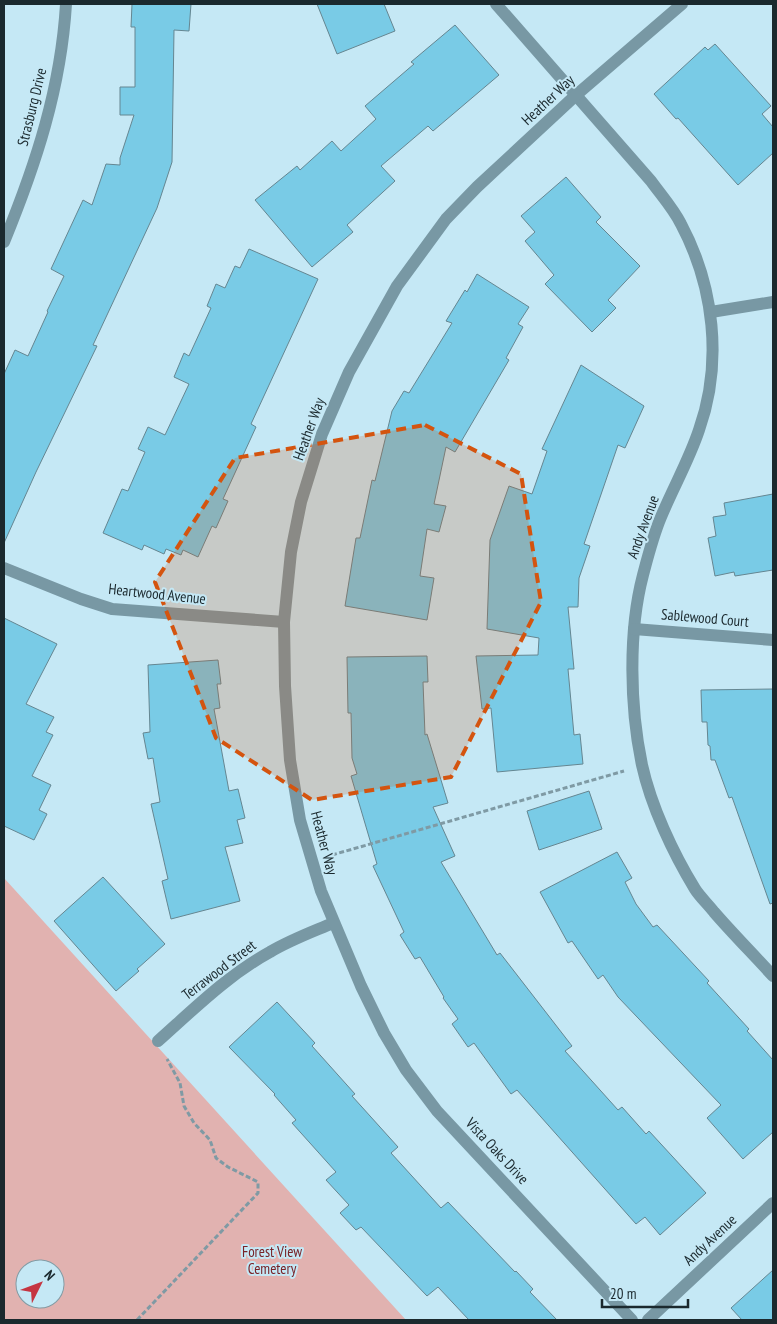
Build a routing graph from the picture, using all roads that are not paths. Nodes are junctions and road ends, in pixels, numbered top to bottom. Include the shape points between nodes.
1 (66, 4) edge
2 (496, 4) edge
3 (682, 4) edge
4 (575, 96) junction
5 (4, 242) edge
6 (773, 302) edge
7 (711, 312) junction
8 (4, 568) edge
9 (284, 622) junction
10 (634, 629) junction
11 (773, 640) edge
12 (333, 923) junction
13 (773, 976) edge
14 (362, 986) joint
15 (158, 1041) road end
16 (773, 1203) edge
17 (632, 1320) edge
18 (648, 1320) edge

1 - 5 street, Strasburg Drive via 59,68 45,128
2 - 4 street, Andy Avenue
3 - 4 street, Heather Way
4 - 7 street, Andy Avenue via 650,181 681,223 703,279
4 - 9 street, Heather Way via 446,219 397,286 348,372 322,434 301,502 291,552
6 - 7 street
7 - 10 street, Andy Avenue via 712,370 707,402 680,478 660,518 643,577
8 - 9 street, Heartwood Avenue via 112,608
9 - 12 street, Heather Way via 290,760 300,820
10 - 11 street, Sablewood Court
10 - 13 street, Andy Avenue via 633,696 642,765 655,806 696,890
12 - 14 street, Heather Way
12 - 15 street, Terrawood Street via 271,951 246,967
14 - 17 street, Vista Oaks Drive via 406,1070 437,1111
16 - 18 street, Andy Avenue

